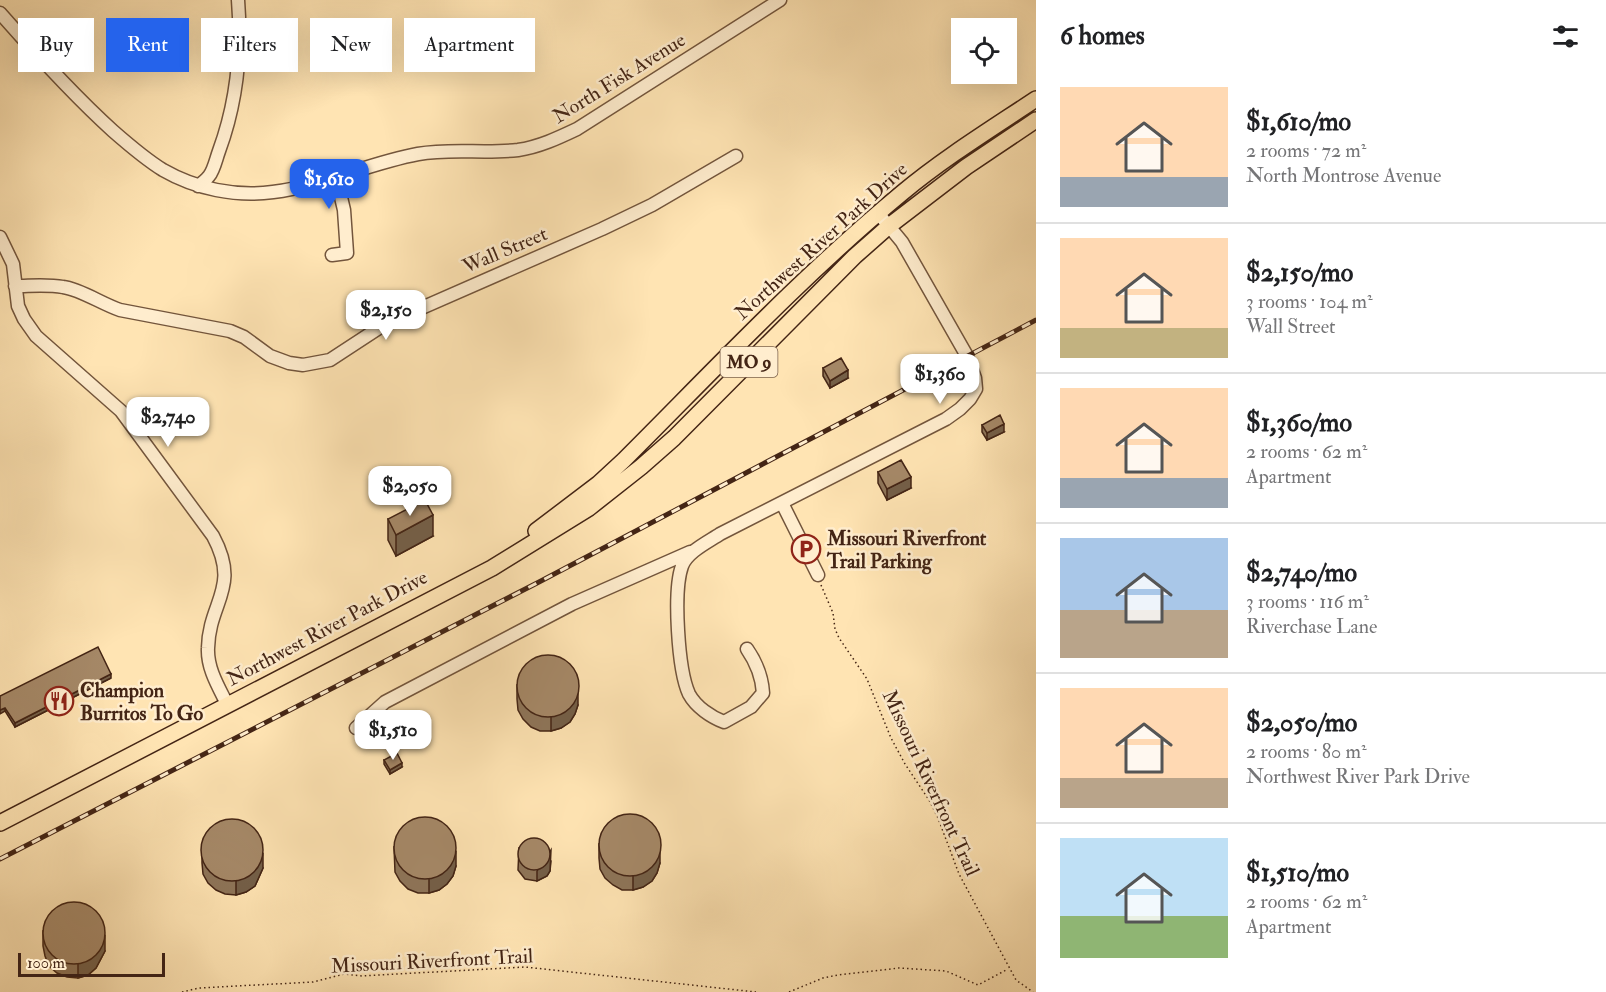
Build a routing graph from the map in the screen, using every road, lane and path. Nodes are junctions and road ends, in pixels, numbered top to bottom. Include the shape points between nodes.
1 (238, 0) edge
2 (780, 0) edge
3 (0, 13) edge
4 (1036, 99) edge
5 (1036, 120) edge
6 (736, 156) dead end
7 (336, 176) junction
8 (198, 186) junction
9 (878, 213) junction
10 (889, 226) junction
11 (0, 237) edge
12 (332, 255) dead end
13 (15, 286) junction
14 (783, 503) junction
15 (697, 549) junction
16 (818, 576) joint
17 (451, 588) junction
18 (747, 649) dead end
19 (227, 704) junction
20 (357, 728) dead end
21 (0, 823) edge
22 (1009, 968) junction
23 (182, 992) edge
24 (756, 992) edge
25 (789, 992) edge
26 (1033, 992) edge

1 - 8 street via 240,45 233,102 214,165
2 - 7 street, North Fisk Avenue via 555,140 519,150 420,154
3 - 8 street, North Fisk Avenue via 67,87 134,149 164,171
4 - 9 main road, Northwest River Park Drive / MO 9 via 937,166
5 - 10 main road, Northwest River Park Drive / MO 9
6 - 13 street, Wall Street via 642,210 385,324 336,357 316,364 289,363 230,331 120,310 69,288
7 - 8 street, North Fisk Avenue via 272,193 235,193
7 - 12 street via 344,210 347,253
9 - 10 street
9 - 17 main road, Northwest River Park Drive / MO 9 via 781,302 598,484
10 - 14 street via 967,356 976,389 946,419
10 - 17 main road, Northwest River Park Drive / MO 9 via 674,438 615,489 520,552
11 - 13 street via 14,264
13 - 19 street via 18,306 36,336 121,411 219,547 224,561 224,584 208,640 208,654 212,674
14 - 15 street
14 - 16 street
15 - 18 street via 682,564 677,604 679,634 690,694 710,717 724,722 751,707 763,693 760,675
15 - 20 street via 572,604 385,702
16 - 22 path, Missouri Riverfront Trail via 839,638 867,679 891,738 929,800 959,874
17 - 19 main road, Northwest River Park Drive / MO 9
19 - 21 main road, Northwest River Park Drive / MO 9
22 - 25 path via 978,985 946,971 899,968 823,978
22 - 26 path, Missouri Riverfront Trail via 1016,980
23 - 24 path, Missouri Riverfront Trail via 313,982 344,974 525,967

